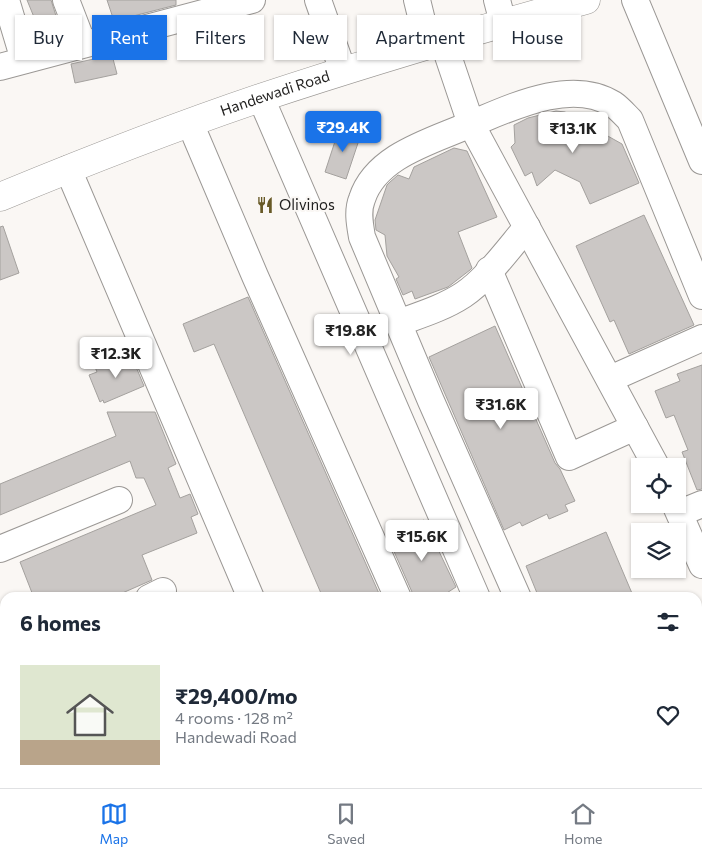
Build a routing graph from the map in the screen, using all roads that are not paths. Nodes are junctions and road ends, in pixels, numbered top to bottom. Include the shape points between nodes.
1 (6, 0) edge
2 (66, 0) edge
3 (252, 0) edge
4 (318, 0) edge
5 (416, 0) edge
6 (586, 0) edge
7 (635, 0) edge
8 (500, 11) edge
9 (423, 15) edge
10 (483, 20) edge
11 (83, 44) junction
12 (380, 60) edge
13 (443, 60) edge
14 (12, 63) edge
15 (343, 71) junction
16 (261, 98) junction
17 (190, 123) junction
18 (471, 124) junction
19 (702, 161) edge
20 (68, 169) junction
21 (0, 197) edge
22 (527, 227) junction
23 (489, 270) junction
24 (702, 296) edge
25 (398, 323) junction
26 (702, 338) edge
27 (610, 379) junction
28 (635, 426) junction
29 (652, 458) edge
30 (119, 500) dead end
31 (686, 507) edge
32 (0, 549) edge
33 (702, 565) edge
34 (248, 592) edge
35 (395, 592) edge
36 (474, 592) edge
37 (515, 592) edge

1 - 14 street
2 - 11 street
3 - 11 street
4 - 15 street
5 - 9 street
6 - 8 main road, Handewadi Road
7 - 19 street
8 - 10 main road, Handewadi Road
11 - 14 street
12 - 15 main road, Handewadi Road
13 - 18 street
15 - 16 main road, Handewadi Road
16 - 17 main road, Handewadi Road
16 - 36 street
17 - 20 main road, Handewadi Road
17 - 35 street
18 - 22 street
18 - 24 street via 524,102 561,94 593,95 614,105 630,120
18 - 25 street via 387,165 371,180 361,200 359,220 362,237
20 - 21 main road, Handewadi Road
20 - 34 street
22 - 23 street
22 - 27 street
23 - 25 street via 464,295
23 - 28 street via 569,456
25 - 37 street
26 - 27 street
27 - 28 street
28 - 29 street
30 - 32 street
31 - 33 street

